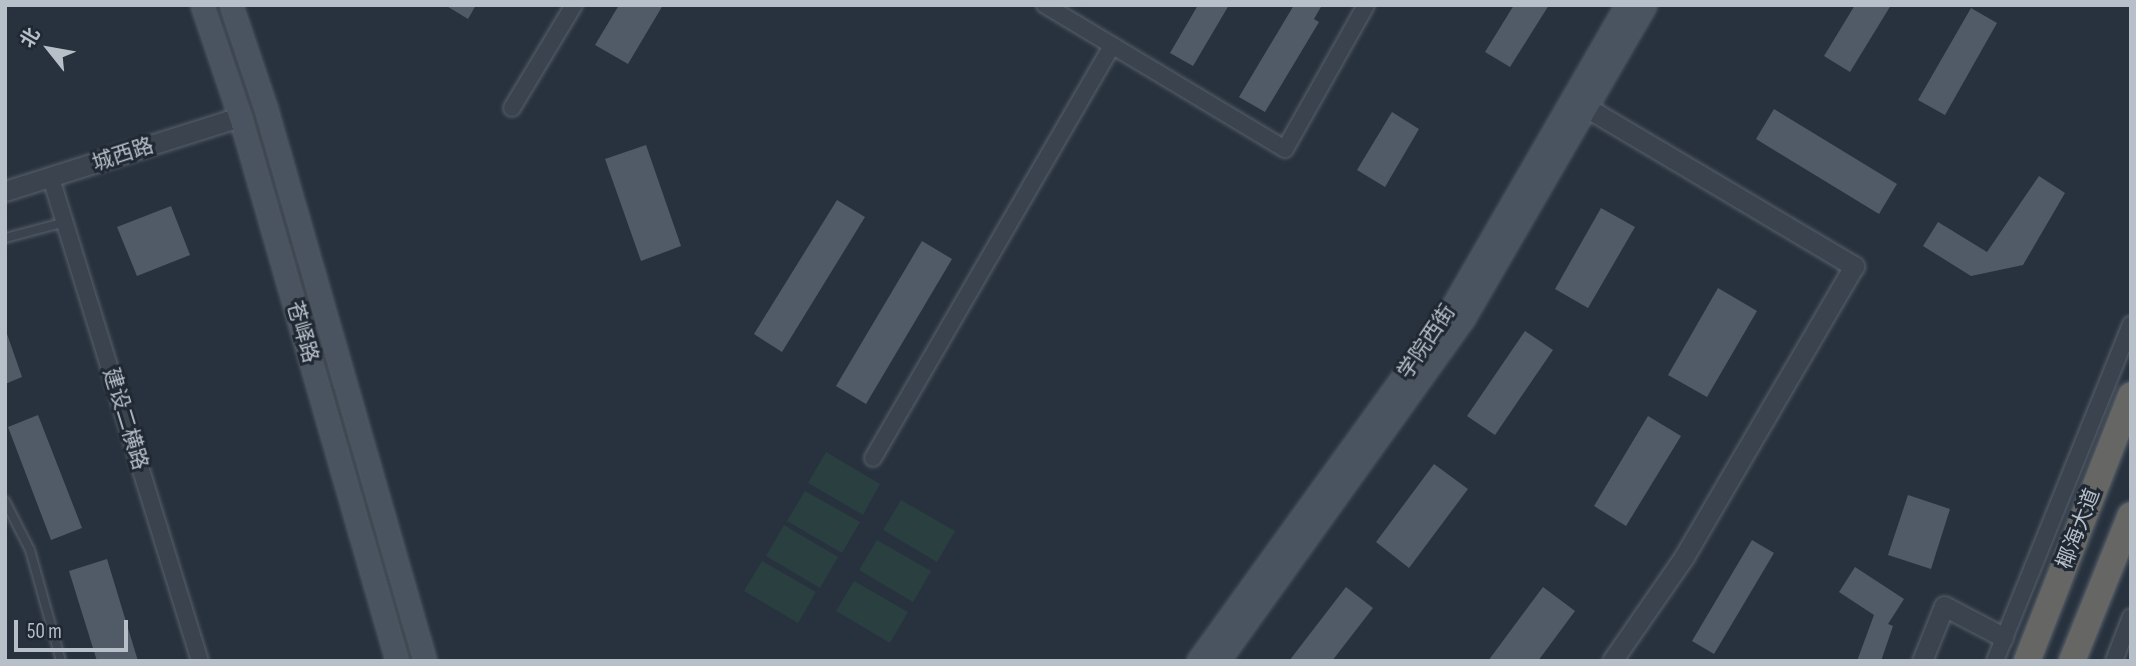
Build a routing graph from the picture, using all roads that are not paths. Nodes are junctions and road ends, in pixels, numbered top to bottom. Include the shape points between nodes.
1 (202, 5) edge
2 (231, 5) edge
3 (573, 5) edge
4 (1045, 5) edge
5 (1366, 5) edge
6 (1627, 5) edge
7 (1646, 5) edge
8 (1112, 45) junction
9 (1579, 103) junction
10 (512, 108) dead end
11 (240, 117) junction
12 (51, 178) junction
13 (5, 191) edge
14 (65, 222) junction
15 (5, 238) edge
16 (2131, 324) edge
17 (2131, 396) edge
18 (873, 458) dead end
19 (5, 501) edge
20 (2131, 515) edge
21 (2131, 617) edge
22 (2003, 637) junction
23 (61, 661) edge
24 (200, 661) edge
25 (397, 661) edge
26 (425, 661) edge
27 (1198, 661) edge
28 (1218, 661) edge
29 (1612, 661) edge
30 (1922, 661) edge
31 (1995, 661) edge
32 (2027, 661) edge
33 (2072, 661) edge
34 (2114, 661) edge

1 - 11 main road, 苍峄路
2 - 26 main road, 苍峄路 via 266,109
3 - 10 street
4 - 8 street
5 - 8 street via 1285,149
6 - 9 main road, 学院西街
7 - 9 main road, 学院西街
8 - 18 street
9 - 27 main road, 学院西街 via 1450,310
9 - 28 main road, 学院西街 via 1463,319
9 - 29 street via 1854,266 1684,557
11 - 12 street, 城西路
11 - 25 main road, 苍峄路
12 - 13 street, 城西路
12 - 14 street, 建设二横路
14 - 15 lane
14 - 24 street, 建设二横路
16 - 22 street
17 - 32 highway, 椰海大道
19 - 23 lane via 30,550
20 - 33 highway, 椰海大道
21 - 34 street
22 - 30 street via 1944,606
22 - 31 street

